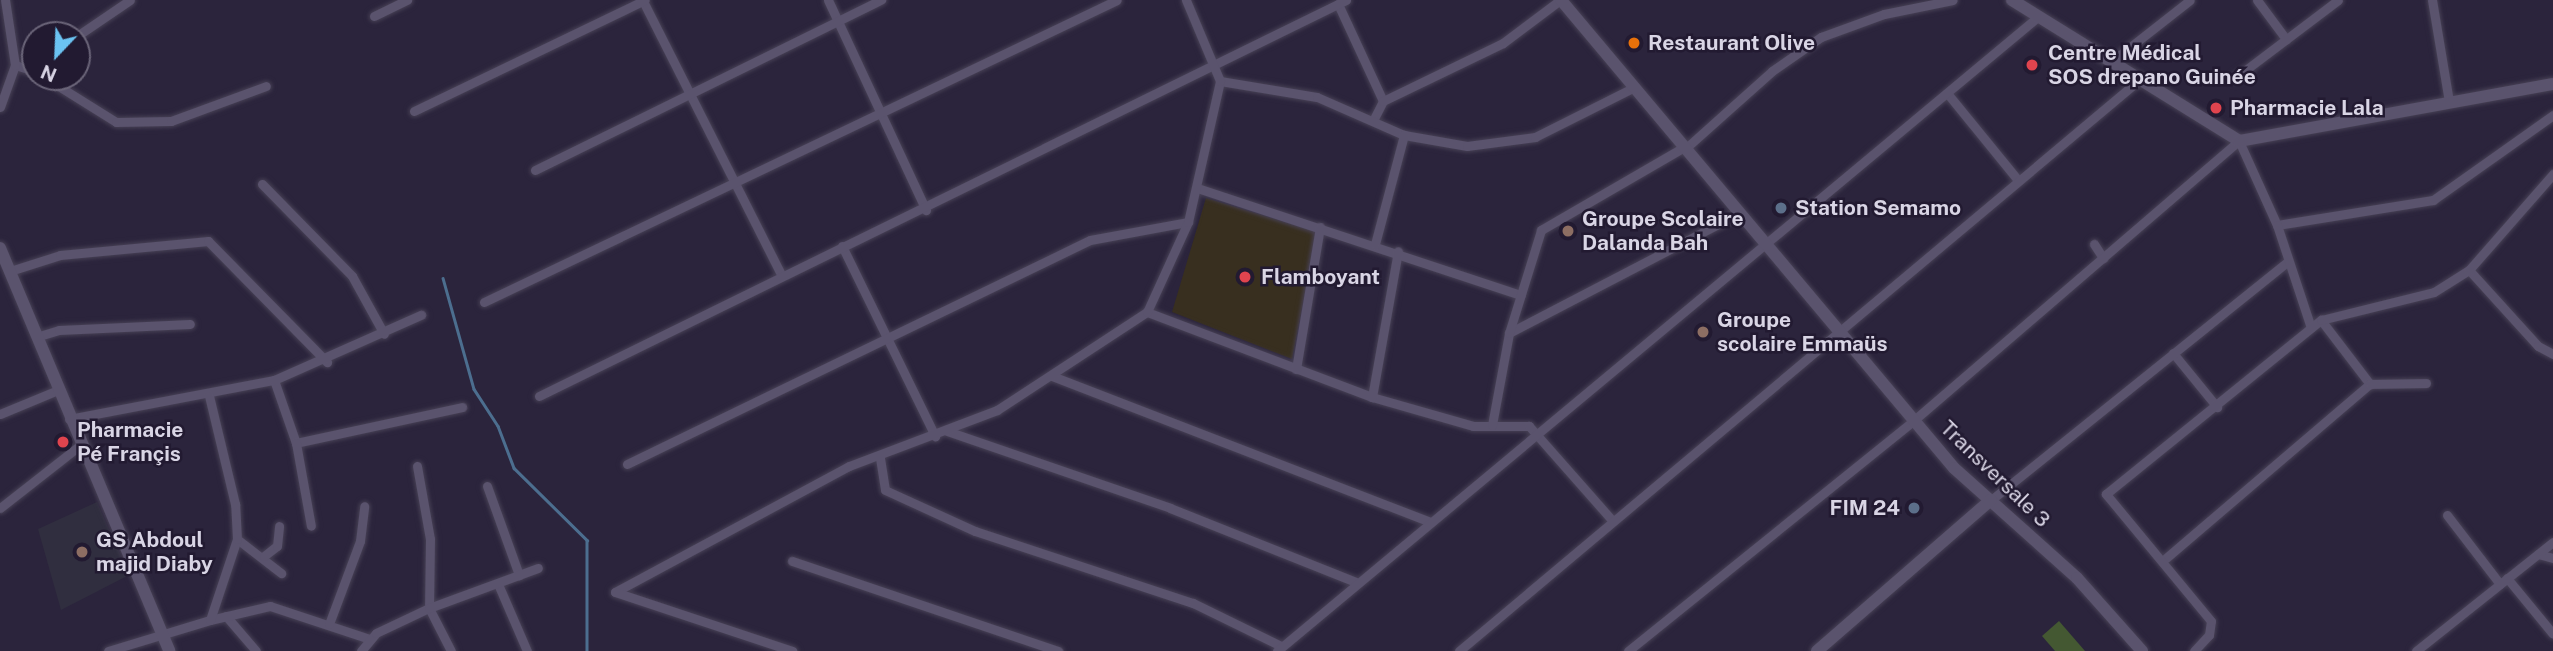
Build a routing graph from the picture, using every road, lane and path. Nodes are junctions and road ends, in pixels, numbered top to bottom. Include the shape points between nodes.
1 (5, 0) edge
2 (130, 0) edge
3 (407, 0) edge
4 (644, 0) edge
5 (828, 0) edge
6 (881, 0) edge
7 (1117, 0) edge
8 (1186, 0) edge
9 (1560, 0) edge
10 (1953, 0) edge
11 (2012, 0) edge
12 (2190, 0) edge
13 (2258, 0) edge
14 (2338, 0) edge
15 (2432, 0) edge
16 (1342, 2) edge
17 (2031, 4) edge
18 (374, 16) dead end
19 (2039, 16) junction
20 (839, 20) junction
21 (91, 26) edge
22 (2286, 39) junction
23 (2111, 62) junction
24 (15, 65) junction
25 (1215, 66) junction
26 (21, 67) edge
27 (2235, 78) dead end
28 (2139, 80) junction
29 (1220, 81) junction
30 (2553, 84) edge
31 (266, 86) dead end
32 (1634, 87) junction
33 (67, 91) edge
34 (687, 91) junction
35 (1947, 93) junction
36 (1383, 102) junction
37 (2449, 102) junction
38 (0, 107) edge
39 (414, 111) dead end
40 (878, 111) junction
41 (2553, 115) edge
42 (1374, 118) junction
43 (1404, 135) junction
44 (2239, 141) junction
45 (1684, 148) junction
46 (534, 170) dead end
47 (2553, 174) edge
48 (2018, 180) junction
49 (734, 182) junction
50 (262, 184) dead end
51 (1197, 188) junction
52 (926, 210) junction
53 (1740, 213) junction
54 (1188, 222) junction
55 (2277, 225) junction
56 (1321, 227) junction
57 (1374, 244) junction
58 (2094, 244) dead end
59 (842, 246) junction
60 (1766, 247) junction
61 (0, 248) edge
62 (1398, 251) junction
63 (2103, 258) junction
64 (2287, 262) junction
65 (2469, 270) junction
66 (10, 271) junction
67 (782, 276) junction
68 (1521, 295) junction
69 (484, 302) dead end
70 (1147, 312) junction
71 (421, 315) dead end
72 (2321, 320) junction
73 (191, 324) dead end
74 (2311, 328) junction
75 (1509, 332) junction
76 (1837, 332) junction
77 (384, 334) junction
78 (36, 337) junction
79 (890, 342) junction
80 (2174, 353) junction
81 (2553, 354) edge
82 (327, 362) junction
83 (1296, 369) junction
84 (1052, 376) junction
85 (274, 380) junction
86 (2426, 383) dead end
87 (2370, 384) junction
88 (58, 390) junction
89 (209, 396) junction
90 (539, 396) dead end
91 (1372, 397) junction
92 (462, 407) dead end
93 (2217, 407) junction
94 (0, 414) edge
95 (69, 419) junction
96 (1913, 421) junction
97 (1492, 425) junction
98 (947, 431) junction
99 (1541, 434) junction
100 (934, 436) junction
101 (296, 443) junction
102 (79, 446) junction
103 (880, 458) junction
104 (627, 464) dead end
105 (417, 466) dead end
106 (487, 486) dead end
107 (1991, 500) junction
108 (364, 506) dead end
109 (0, 508) edge
110 (2447, 515) dead end
111 (1612, 520) junction
112 (1430, 522) junction
113 (279, 526) dead end
114 (311, 526) dead end
115 (237, 539) junction
116 (2553, 542) edge
117 (2538, 554) junction
118 (264, 556) junction
119 (2166, 558) junction
120 (2553, 558) edge
121 (792, 561) dead end
122 (538, 568) dead end
123 (281, 573) dead end
124 (519, 575) junction
125 (2504, 581) junction
126 (1356, 582) junction
127 (498, 583) junction
128 (429, 608) junction
129 (226, 616) junction
130 (210, 620) junction
131 (329, 624) junction
132 (162, 632) junction
133 (2553, 634) edge
134 (370, 639) junction
135 (1279, 649) edge
136 (108, 651) edge
137 (169, 651) edge
138 (256, 651) edge
139 (361, 651) edge
140 (452, 651) edge
141 (527, 651) edge
142 (792, 651) edge
143 (1058, 651) edge
144 (1459, 651) edge
145 (1628, 651) edge
146 (1817, 651) edge
147 (2142, 651) edge
148 (2194, 651) edge
149 (2416, 651) edge

1 - 24 street
2 - 21 street
3 - 18 street
4 - 34 street
4 - 39 street
5 - 20 street
6 - 20 street
7 - 40 street
8 - 25 street
9 - 32 street, Transversale 3
9 - 36 street via 1503,43
10 - 45 street via 1884,14 1821,37 1772,71
11 - 17 street
12 - 23 street
13 - 22 street
14 - 22 street
15 - 37 street
16 - 25 street
16 - 36 street
17 - 19 street
19 - 23 street
19 - 35 street
20 - 34 street
20 - 40 street
22 - 27 street
23 - 28 street
24 - 26 street
24 - 38 street
25 - 29 street
25 - 52 street
28 - 44 street
28 - 48 street
29 - 42 street via 1317,97
29 - 51 street
30 - 37 street
31 - 33 street via 171,121 117,122
32 - 43 street via 1535,137 1467,146
32 - 45 street, Transversale 3
34 - 46 street
34 - 49 street
35 - 48 street
35 - 60 street
36 - 42 street
37 - 44 street
40 - 49 street
40 - 52 street
41 - 55 street via 2433,200
42 - 43 street
43 - 57 street
44 - 55 street
44 - 63 street
45 - 53 street, Transversale 3
45 - 68 street via 1541,230
47 - 65 street
48 - 76 street
49 - 67 street
49 - 69 street
50 - 77 street via 352,276
51 - 54 street
51 - 56 street
52 - 59 street
53 - 60 street, Transversale 3
53 - 75 street
54 - 70 street
54 - 79 street via 1090,240
55 - 64 street
56 - 57 street
56 - 83 street
57 - 62 street
58 - 63 street
59 - 67 street
59 - 79 street
60 - 76 street, Transversale 3
60 - 99 street
61 - 66 street
62 - 68 street
62 - 91 street
63 - 96 street
64 - 74 street
64 - 80 street
65 - 72 street via 2434,292
65 - 81 street via 2538,346
66 - 78 street
66 - 82 street via 60,255 208,241
67 - 90 street
68 - 75 street
70 - 83 street
70 - 84 street
71 - 77 street
72 - 74 street
72 - 87 street
73 - 78 street via 59,330
74 - 93 street
75 - 97 street
76 - 96 street, Transversale 3
76 - 111 street
77 - 82 street
78 - 88 street
79 - 100 street
79 - 104 street
80 - 93 street
80 - 107 street
82 - 85 street
83 - 91 street
84 - 98 street
84 - 112 street
85 - 89 street
85 - 101 street
86 - 87 street
87 - 119 street
88 - 94 street
88 - 95 street
89 - 95 street via 105,408
89 - 115 street via 235,504
91 - 97 street via 1473,426
92 - 101 street
93 - 119 street via 2106,494
95 - 102 street
96 - 107 street, Transversale 3
96 - 145 street
97 - 99 street via 1529,426
98 - 100 street
98 - 126 street via 1170,508
99 - 111 street
99 - 112 street
100 - 103 street
101 - 114 street
102 - 109 street
102 - 132 street
103 - 135 street via 885,490 975,531 1194,603
103 - 142 street via 849,467 615,592
105 - 128 street via 430,539
106 - 124 street
107 - 146 street
107 - 147 street, Transversale 3 via 2077,578
108 - 131 street via 360,541
110 - 125 street
111 - 144 street
112 - 126 street
113 - 118 street via 277,546
115 - 118 street
115 - 130 street
116 - 117 street
117 - 120 street
117 - 125 street
118 - 123 street
119 - 148 street via 2211,621 2210,635
121 - 143 street
122 - 124 street
124 - 127 street
125 - 133 street
125 - 149 street
126 - 135 street
127 - 128 street
127 - 141 street
128 - 134 street
128 - 140 street
129 - 130 street
129 - 131 street via 270,606
129 - 138 street
130 - 132 street
131 - 134 street
132 - 136 street
132 - 137 street
134 - 139 street

